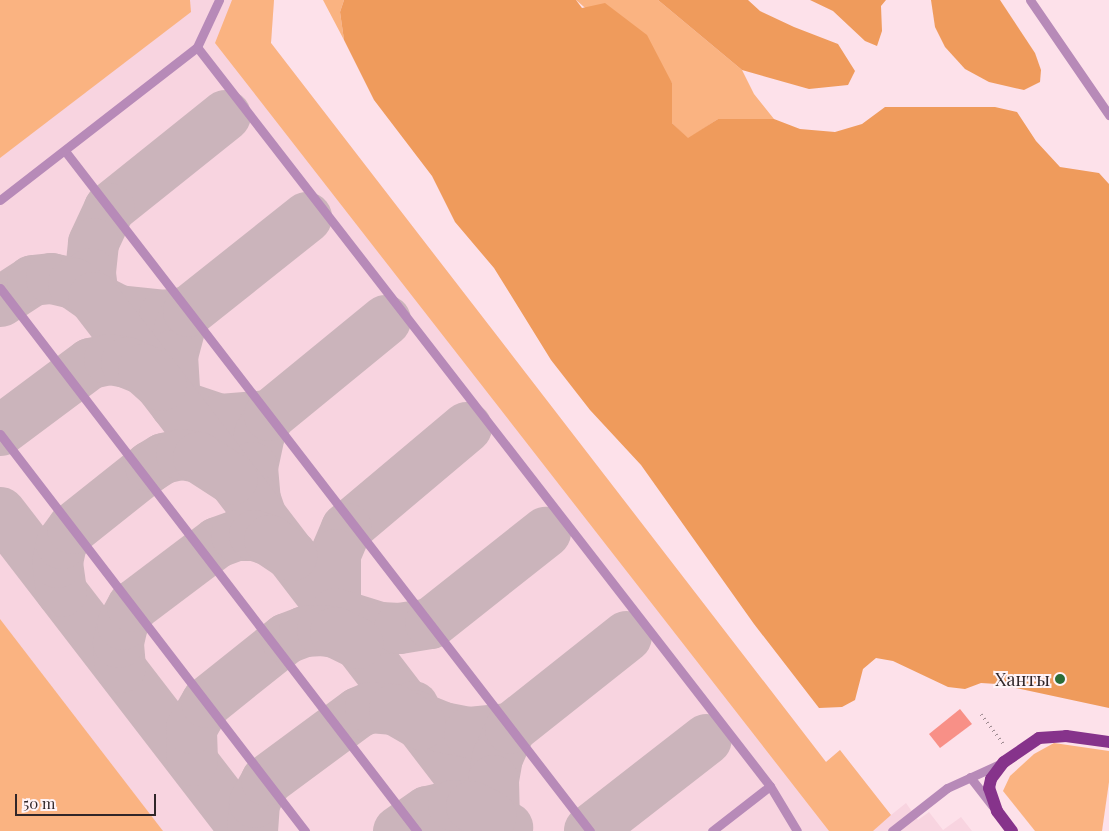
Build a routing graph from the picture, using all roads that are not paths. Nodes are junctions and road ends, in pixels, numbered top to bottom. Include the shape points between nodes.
1 (219, 0) edge
2 (1030, 0) edge
3 (197, 47) junction
4 (1109, 114) edge
5 (65, 151) junction
6 (0, 200) edge
7 (0, 288) edge
8 (0, 434) edge
9 (1109, 742) edge
10 (1004, 762) junction
11 (970, 777) junction
12 (770, 786) junction
13 (997, 811) junction
14 (305, 831) edge
15 (417, 831) edge
16 (590, 831) edge
17 (712, 831) edge
18 (797, 831) edge
19 (892, 831) edge
20 (1012, 831) edge

1 - 3 lane
2 - 4 lane
3 - 5 lane
3 - 12 lane
5 - 6 lane
5 - 16 lane
7 - 15 lane
8 - 14 lane
9 - 10 main road via 1066,736 1039,738
10 - 11 lane
10 - 13 main road via 991,779 991,798
11 - 13 lane
11 - 19 lane via 948,788
12 - 17 lane
12 - 18 lane
13 - 20 main road

